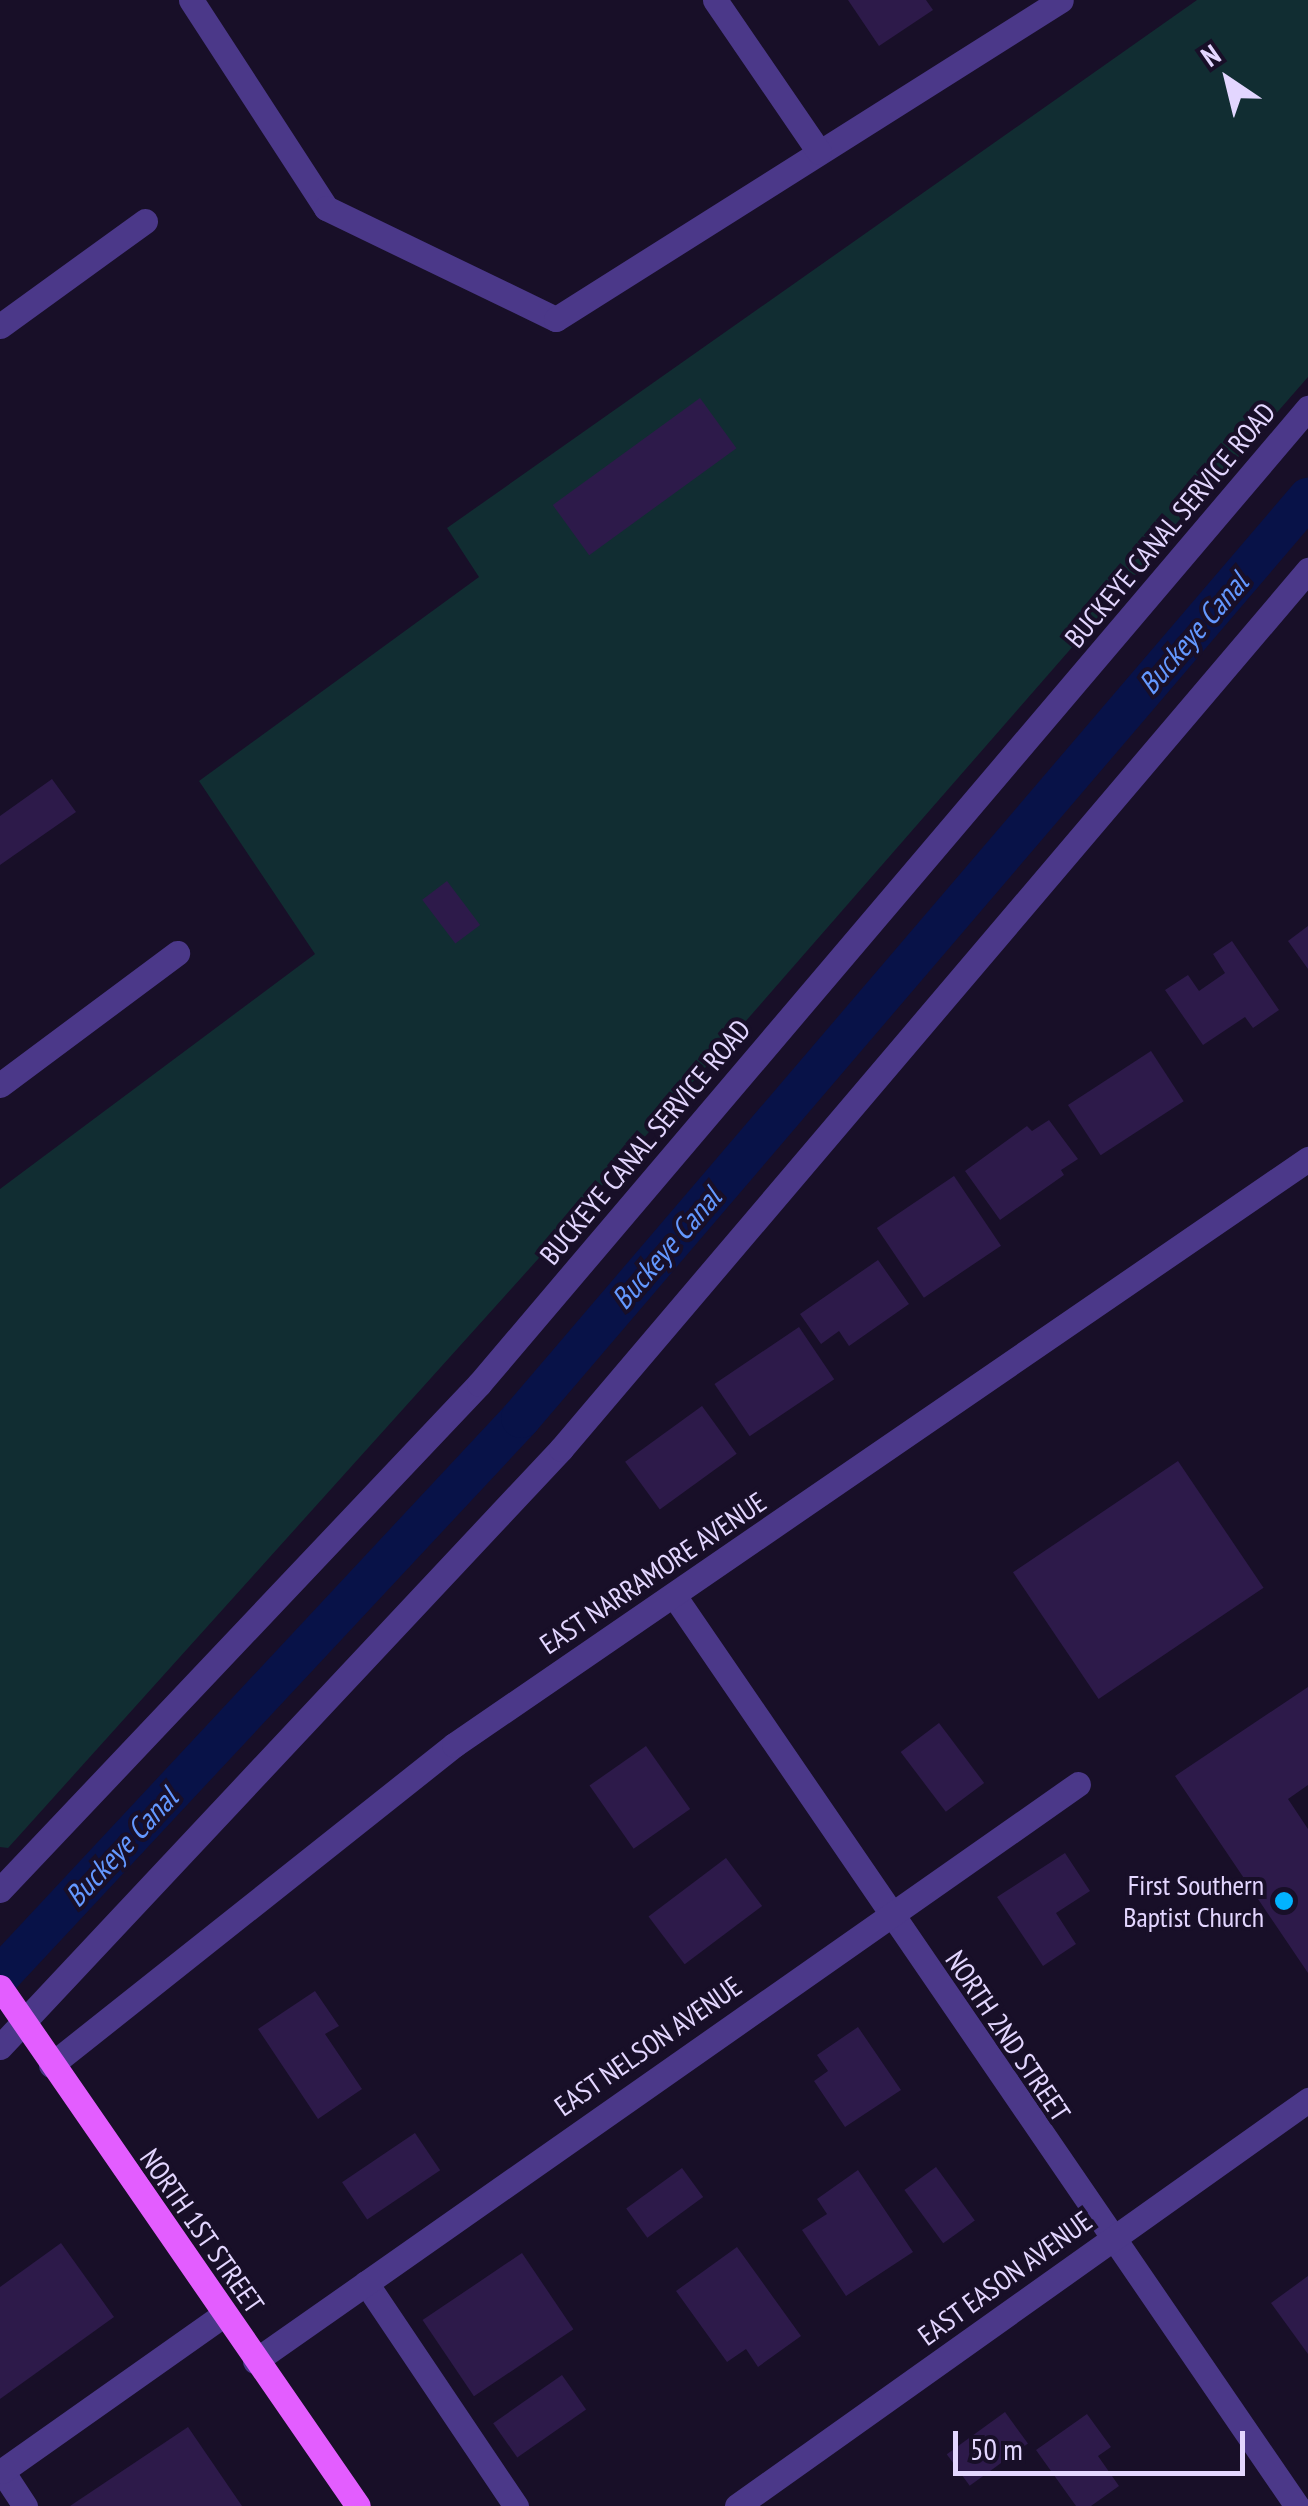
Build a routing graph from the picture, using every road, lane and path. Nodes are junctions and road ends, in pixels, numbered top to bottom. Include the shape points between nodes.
1 (190, 0) edge
2 (715, 0) edge
3 (1061, 0) edge
4 (818, 152) junction
5 (145, 221) dead end
6 (0, 326) edge
7 (1308, 408) edge
8 (1308, 570) edge
9 (177, 953) dead end
10 (0, 1085) edge
11 (1308, 1158) edge
12 (674, 1597) junction
13 (1078, 1784) dead end
14 (0, 1890) edge
15 (888, 1913) junction
16 (10, 2003) edge
17 (0, 2047) edge
18 (51, 2065) junction
19 (1308, 2100) edge
20 (1110, 2239) junction
21 (366, 2282) junction
22 (223, 2315) junction
23 (256, 2360) junction
24 (25, 2506) edge
25 (358, 2506) edge
26 (516, 2506) edge
27 (737, 2506) edge
28 (1297, 2506) edge

1 - 4 street via 326,208 556,319
2 - 4 street
3 - 4 street
5 - 6 street
7 - 14 street, BUCKEYE CANAL SERVICE ROAD via 480,1384
8 - 16 street via 561,1449 107,1938
9 - 10 street
11 - 12 street, EAST NARRAMORE AVENUE
12 - 15 street, NORTH 2ND STREET
12 - 18 street, EAST NARRAMORE AVENUE via 454,1745
13 - 15 street, EAST NELSON AVENUE
15 - 20 street, NORTH 2ND STREET
15 - 21 street, EAST NELSON AVENUE
16 - 17 street
16 - 18 main road, NORTH 1ST STREET
18 - 22 main road, NORTH 1ST STREET
19 - 20 street, EAST EASON AVENUE
20 - 27 street, EAST EASON AVENUE
20 - 28 street, NORTH 2ND STREET
21 - 23 street, EAST NELSON AVENUE
21 - 26 street
22 - 23 main road, NORTH 1ST STREET
22 - 24 street via 2,2472
23 - 25 main road, NORTH 1ST STREET

